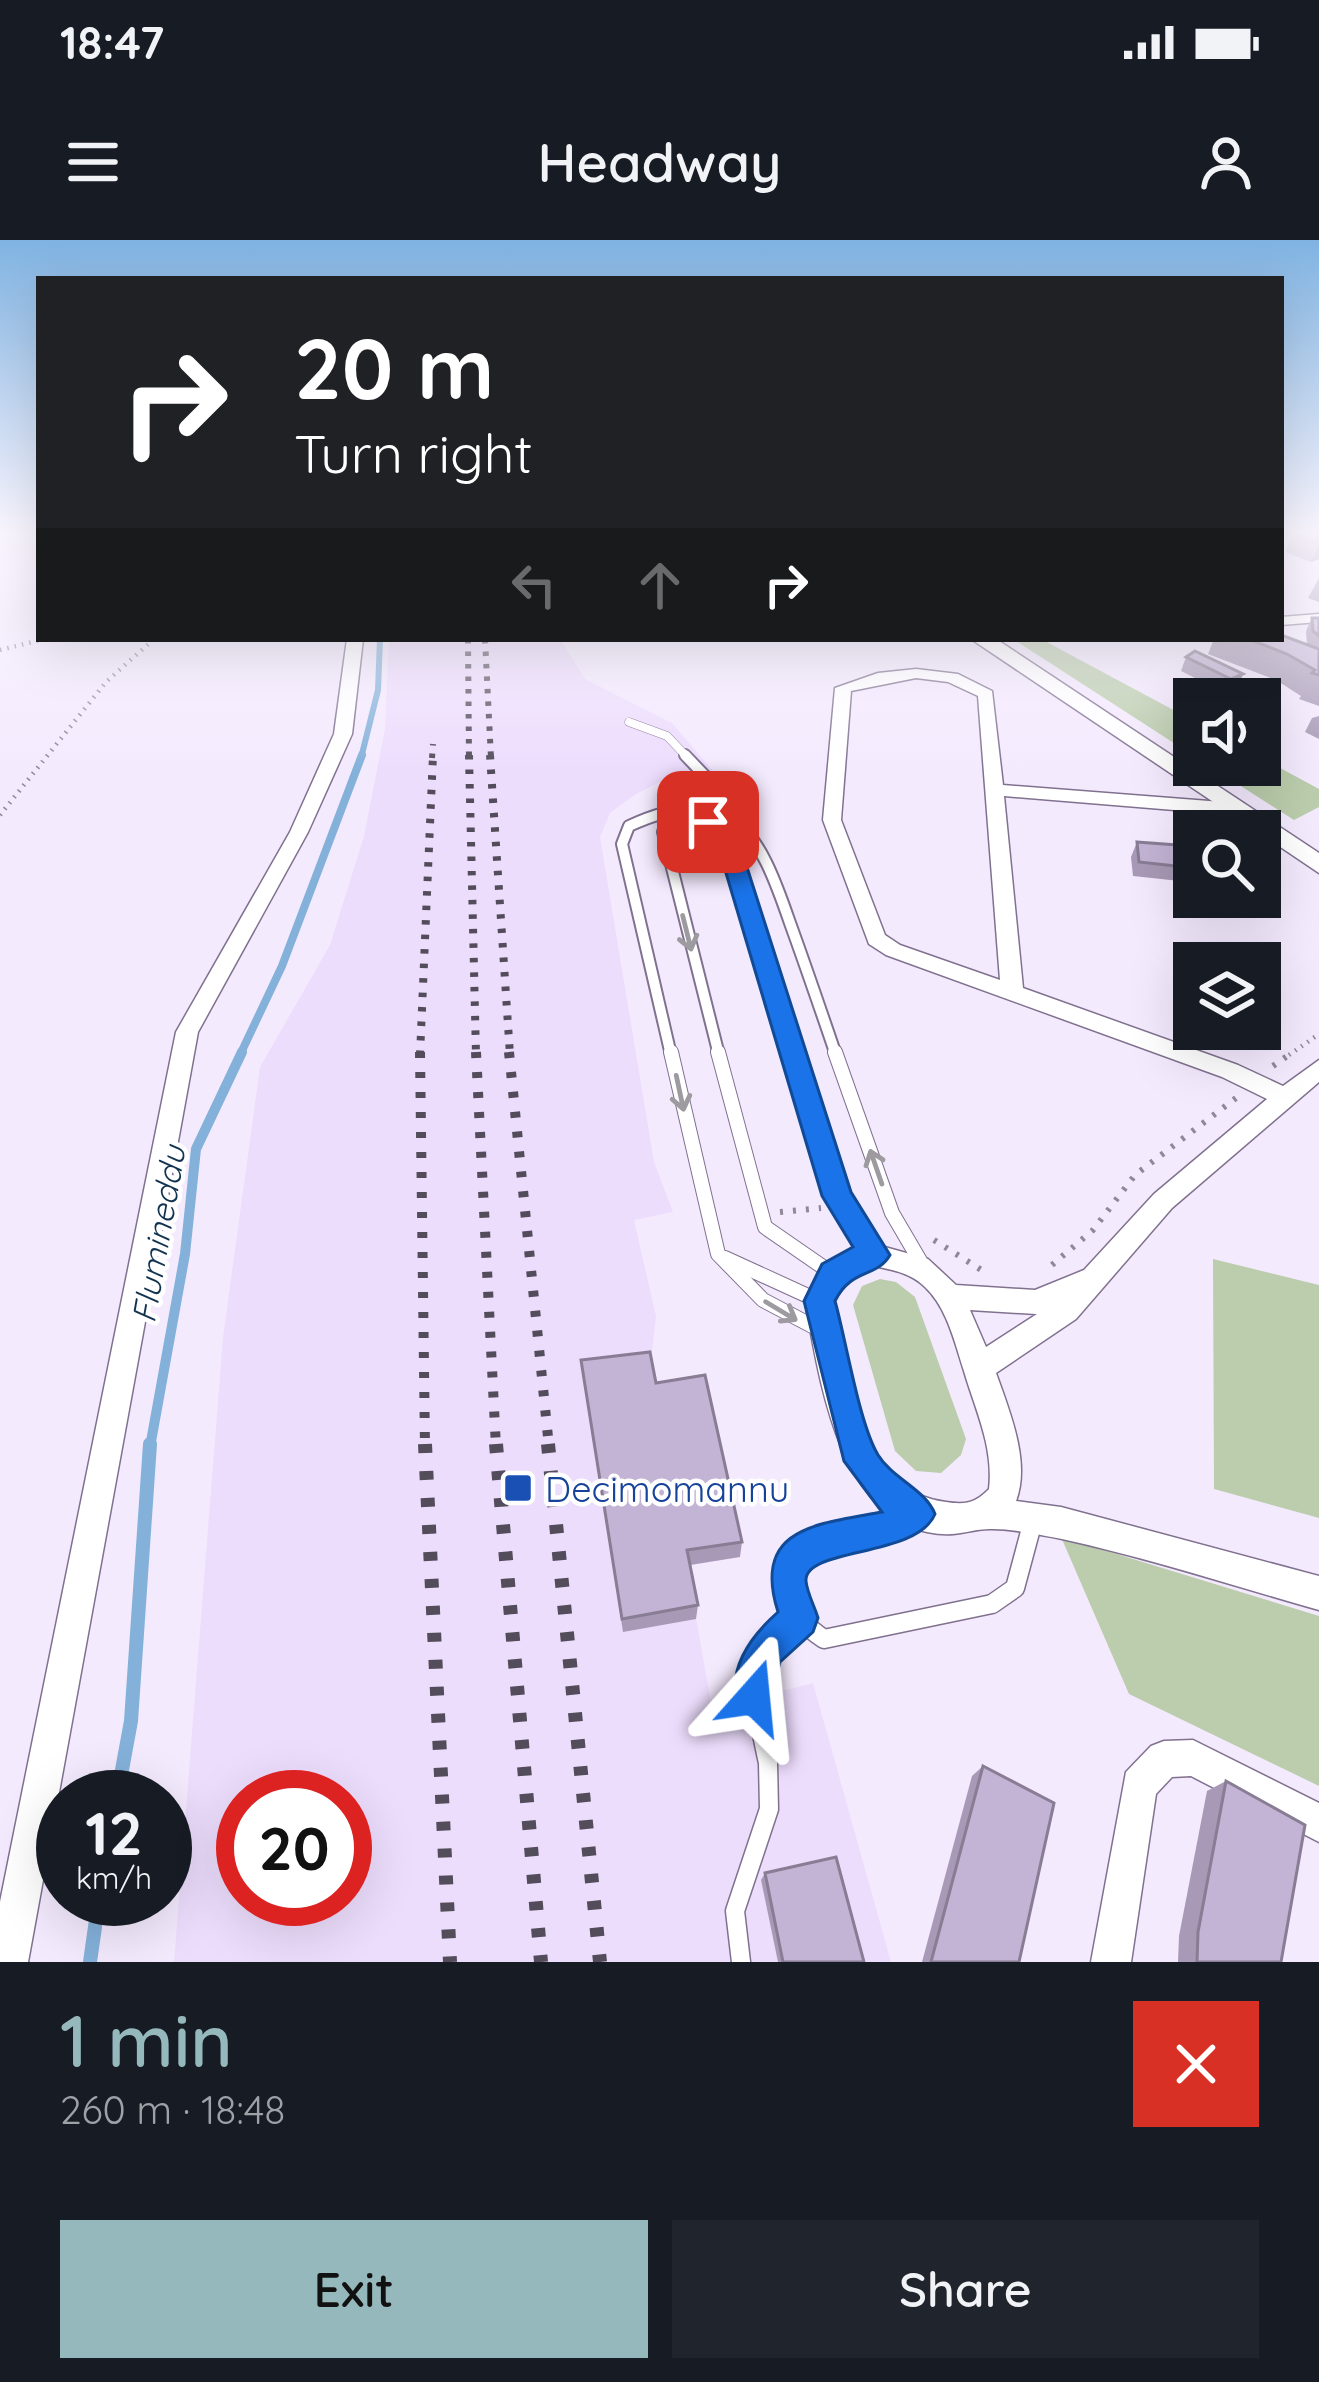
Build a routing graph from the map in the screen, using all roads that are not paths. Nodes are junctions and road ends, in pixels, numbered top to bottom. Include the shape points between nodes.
1 (1319, 618) edge
2 (1284, 621) edge
3 (355, 642) edge
4 (986, 642) edge
5 (629, 722) dead end
6 (706, 777) junction
7 (996, 790) junction
8 (1235, 808) junction
9 (661, 812) junction
10 (735, 815) junction
11 (1319, 865) edge
12 (1012, 990) junction
13 (1319, 1069) edge
14 (1283, 1096) junction
15 (718, 1254) junction
16 (874, 1255) junction
17 (927, 1272) junction
18 (833, 1274) junction
19 (1097, 1275) junction
20 (950, 1297) junction
21 (819, 1301) junction
22 (826, 1332) junction
23 (977, 1369) junction
24 (988, 1513) junction
25 (917, 1514) junction
26 (1033, 1520) junction
27 (1319, 1593) edge
28 (799, 1618) junction
29 (1319, 1823) edge
30 (8, 1962) edge
31 (741, 1962) edge
32 (1112, 1962) edge

1 - 2 street
3 - 30 street via 343,734 299,832 188,1032
4 - 8 main road
5 - 6 lane via 667,736
6 - 9 lane
6 - 10 lane
7 - 8 street
7 - 12 street
7 - 12 street via 986,694 978,688 895,671 843,688 832,820 876,939
8 - 11 main road
9 - 10 lane via 697,806
9 -> 15 lane via 629,826 622,844
17 -> 10 lane via 892,1213 764,849
12 - 14 street
13 - 14 street
14 - 19 street via 1163,1202
15 - 21 lane
15 -> 22 lane via 738,1283
16 - 17 street
16 - 18 street
16 -> 18 lane via 842,1205 725,833 708,822 675,824 663,832 760,1214 765,1227
17 - 20 street
18 - 21 street
19 - 20 street via 1036,1302
19 - 23 street via 1045,1327
20 - 23 street
21 - 22 street
22 - 25 street via 861,1461 888,1495
23 - 24 street via 1008,1478
24 - 25 street via 960,1520
24 - 26 street
25 - 28 lane via 892,1528 812,1544 793,1560 787,1580
26 - 27 street
26 - 28 lane via 1015,1588 992,1604 824,1640
28 - 31 lane via 762,1652 754,1697 769,1809 736,1911
29 - 32 street via 1192,1759 1164,1759 1139,1785

